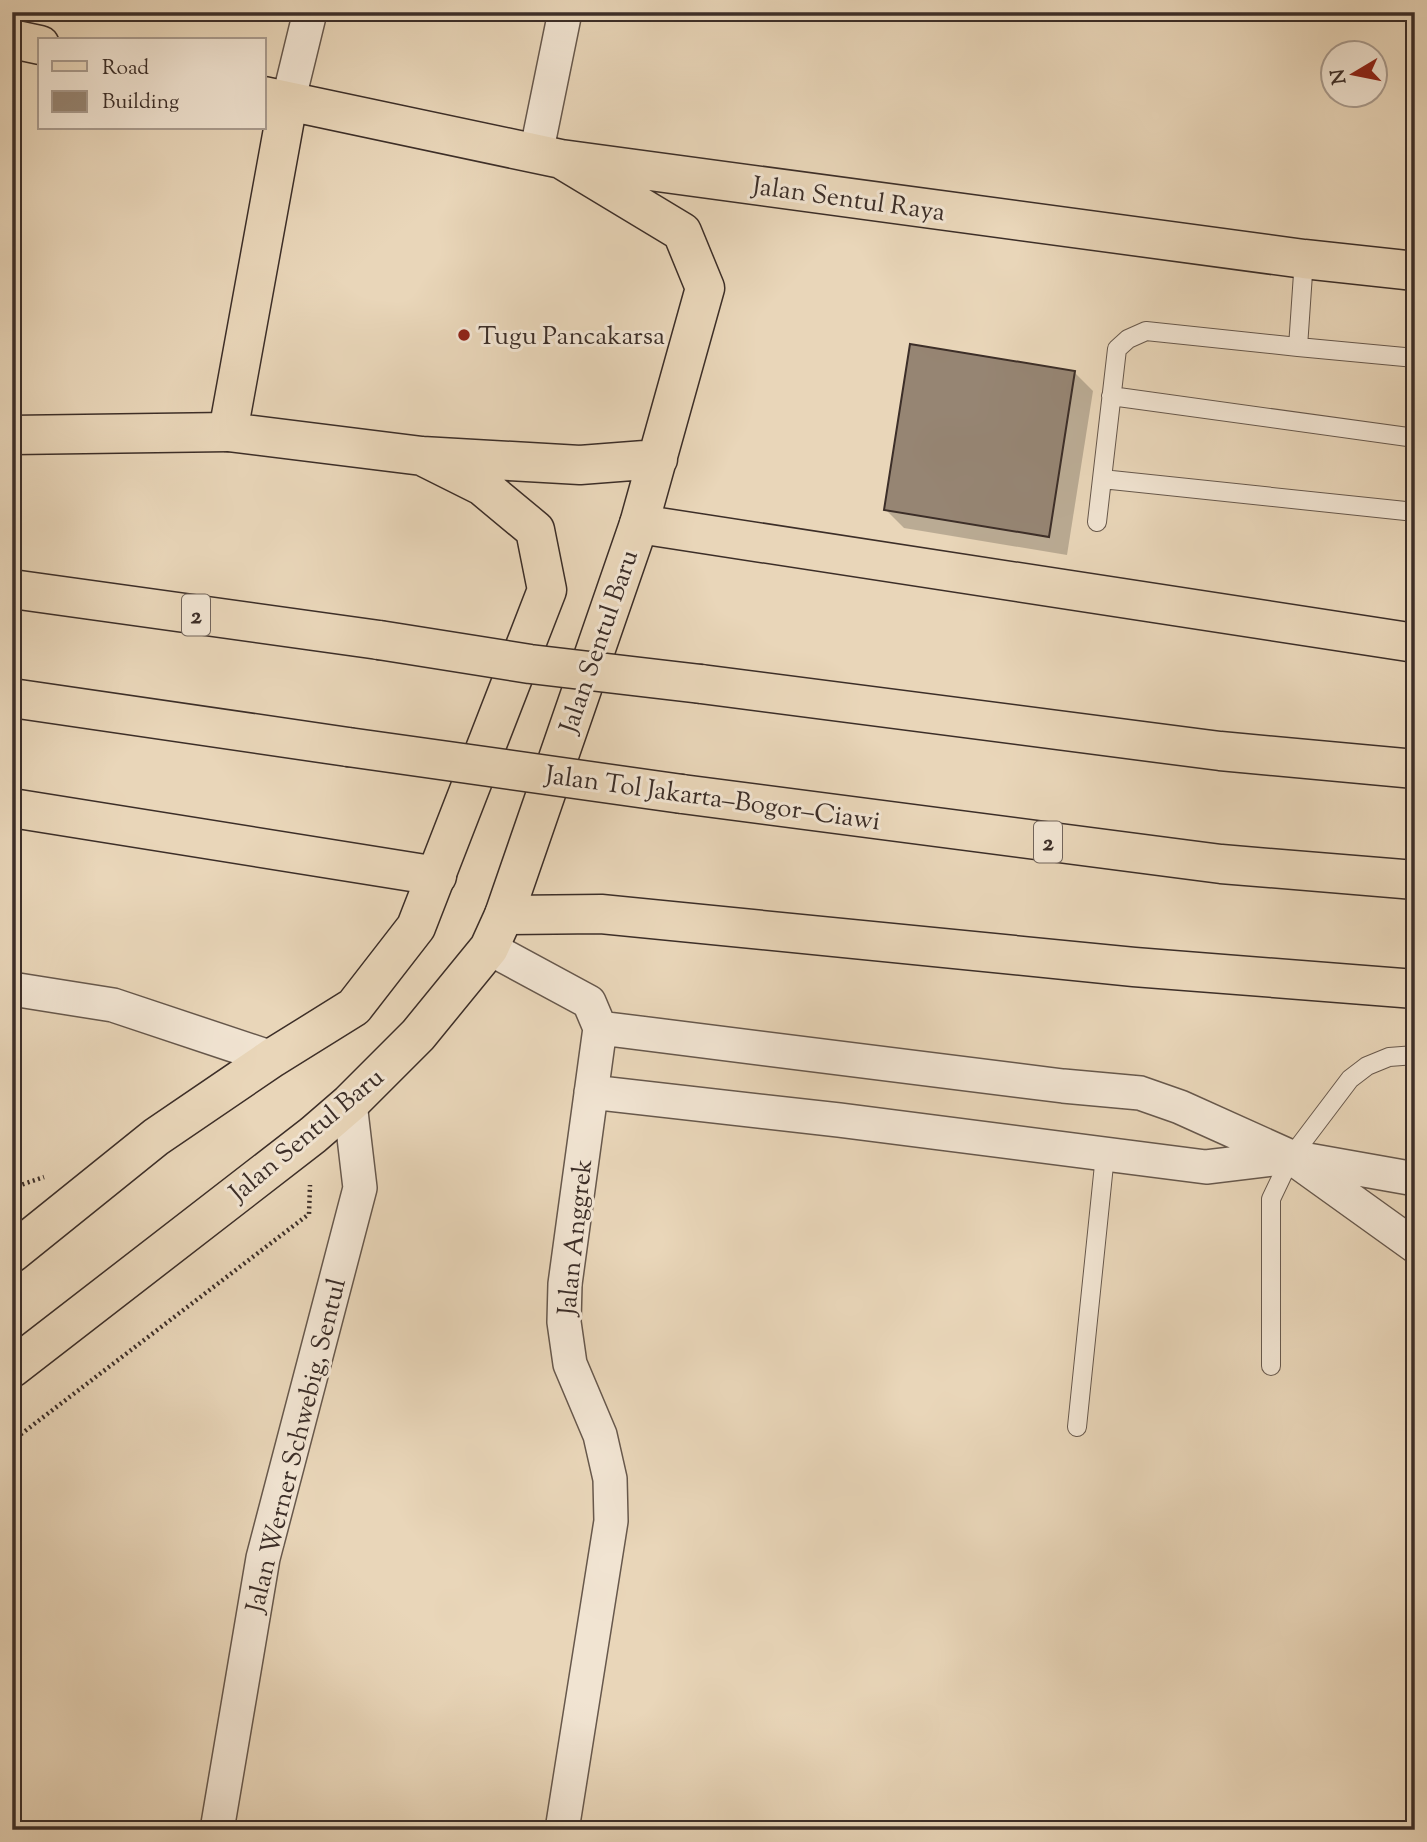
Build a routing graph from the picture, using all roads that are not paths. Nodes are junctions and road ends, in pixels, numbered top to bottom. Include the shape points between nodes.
1 (310, 12) edge
2 (565, 12) edge
3 (12, 39) edge
4 (38, 46) edge
5 (276, 99) edge
6 (549, 156) junction
7 (1304, 259) junction
8 (1415, 271) edge
9 (1298, 346) junction
10 (1415, 358) edge
11 (1111, 396) junction
12 (228, 432) junction
13 (12, 435) edge
14 (1415, 438) edge
15 (422, 456) junction
16 (658, 459) junction
17 (1102, 479) junction
18 (1415, 512) edge
19 (1097, 522) dead end
20 (639, 524) junction
21 (12, 589) edge
22 (1415, 643) edge
23 (12, 698) edge
24 (1415, 769) edge
25 (12, 808) edge
26 (437, 876) junction
27 (1415, 880) edge
28 (496, 932) junction
29 (12, 989) edge
30 (1415, 989) edge
31 (600, 1028) junction
32 (1415, 1055) edge
33 (272, 1058) junction
34 (591, 1092) junction
35 (350, 1103) junction
36 (1105, 1155) junction
37 (1290, 1157) junction
38 (1415, 1179) edge
39 (1415, 1246) edge
40 (12, 1252) edge
41 (1271, 1366) dead end
42 (12, 1368) edge
43 (1077, 1427) dead end
44 (217, 1830) edge
45 (562, 1830) edge

1 - 5 street
2 - 6 street
3 - 4 main road
5 - 6 main road, Jalan Sentul Raya
5 - 12 main road
6 - 7 main road, Jalan Sentul Raya
6 - 16 main road, Jalan Sentul Baru via 682,232 705,288
7 - 8 main road, Jalan Sentul Raya
7 - 9 lane
9 - 10 lane
9 - 11 lane via 1146,331 1117,349
11 - 14 lane
11 - 17 lane
12 - 13 main road
12 - 15 main road
15 - 16 main road via 580,465
15 - 26 main road via 482,486 535,530 547,590
16 - 20 main road, Jalan Sentul Baru
17 - 18 lane
17 - 19 lane
20 - 22 main road
20 - 28 main road, Jalan Sentul Baru
21 - 24 main road, 2, bridge via 530,664 1220,751
23 - 27 main road, Jalan Tol Jakarta–Bogor–Ciawi / 2, bridge via 682,794 1221,864
25 - 26 main road
26 - 33 main road via 416,928 354,1007
28 - 30 main road via 601,914 1134,967
28 - 31 street via 589,1002
28 - 35 main road, Jalan Sentul Baru via 418,1035
29 - 33 street via 113,1005
31 - 34 street, Jalan Anggrek
31 - 37 street via 1140,1093
32 - 37 lane via 1389,1057 1350,1079
33 - 40 main road via 156,1137
34 - 36 street
34 - 45 street, Jalan Anggrek via 564,1322 570,1364 600,1435 610,1479 611,1521
35 - 42 main road, Jalan Sentul Baru
35 - 44 street, Jalan Werner Schwebig, Sentul via 360,1188 263,1558
36 - 37 street via 1206,1167
36 - 43 lane
37 - 38 street
37 - 39 street
37 - 41 lane via 1271,1199

